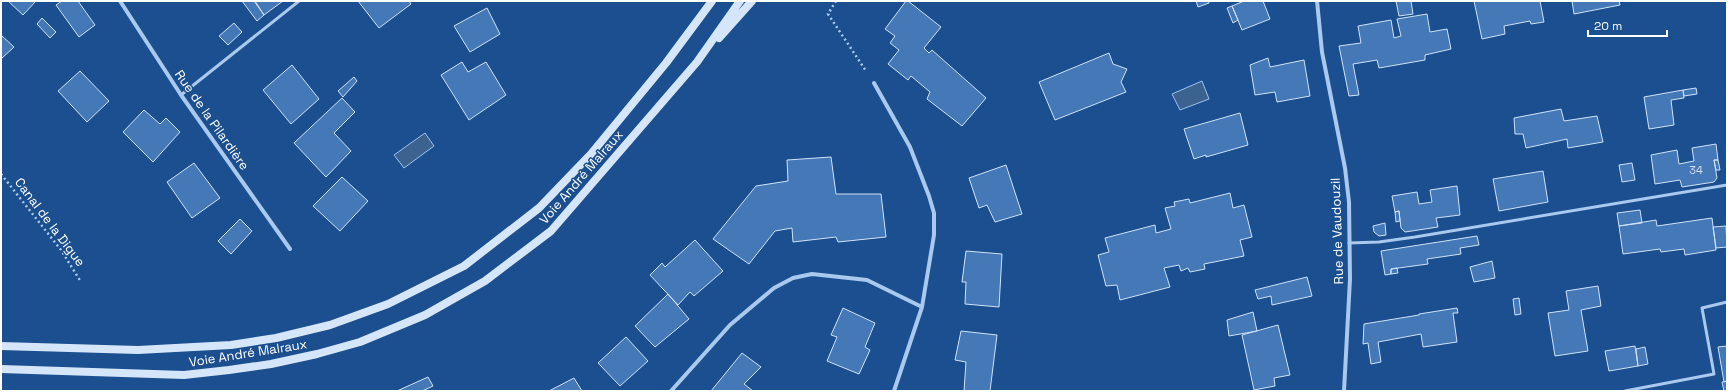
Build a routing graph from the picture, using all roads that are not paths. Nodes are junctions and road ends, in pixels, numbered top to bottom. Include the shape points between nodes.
1 (120, 1) edge
2 (299, 1) edge
3 (712, 1) edge
4 (740, 1) edge
5 (752, 1) edge
6 (1317, 1) edge
7 (697, 62) junction
8 (874, 83) road end
9 (181, 95) junction
10 (1727, 186) edge
11 (1349, 243) junction
12 (290, 249) dead end
13 (1727, 302) edge
14 (922, 307) junction
15 (1, 346) edge
16 (1, 369) edge
17 (671, 391) edge
18 (894, 391) edge
19 (1344, 391) edge
20 (1625, 391) edge

1 - 9 street, Rue de la Pilardière
2 - 9 lane
3 - 15 main road, Voie André Malraux via 666,63 592,154 539,208 464,266 388,304 330,325 276,338 231,345 138,350
4 - 7 main road, Voie André Malraux
5 - 7 main road
6 - 11 street, Rue de Vaudouzil via 1322,52 1345,168 1349,202
7 - 16 main road, Voie André Malraux via 551,231 485,281 425,315 360,342 317,354 236,369 184,375
8 - 14 street via 910,147 934,213 934,235
9 - 12 street, Rue de la Pilardière
10 - 11 lane via 1414,237
11 - 19 street, Rue de Vaudouzil
13 - 20 lane via 1702,308 1714,374
14 - 17 street via 867,280 819,274 793,278 774,288 730,325
14 - 18 street

